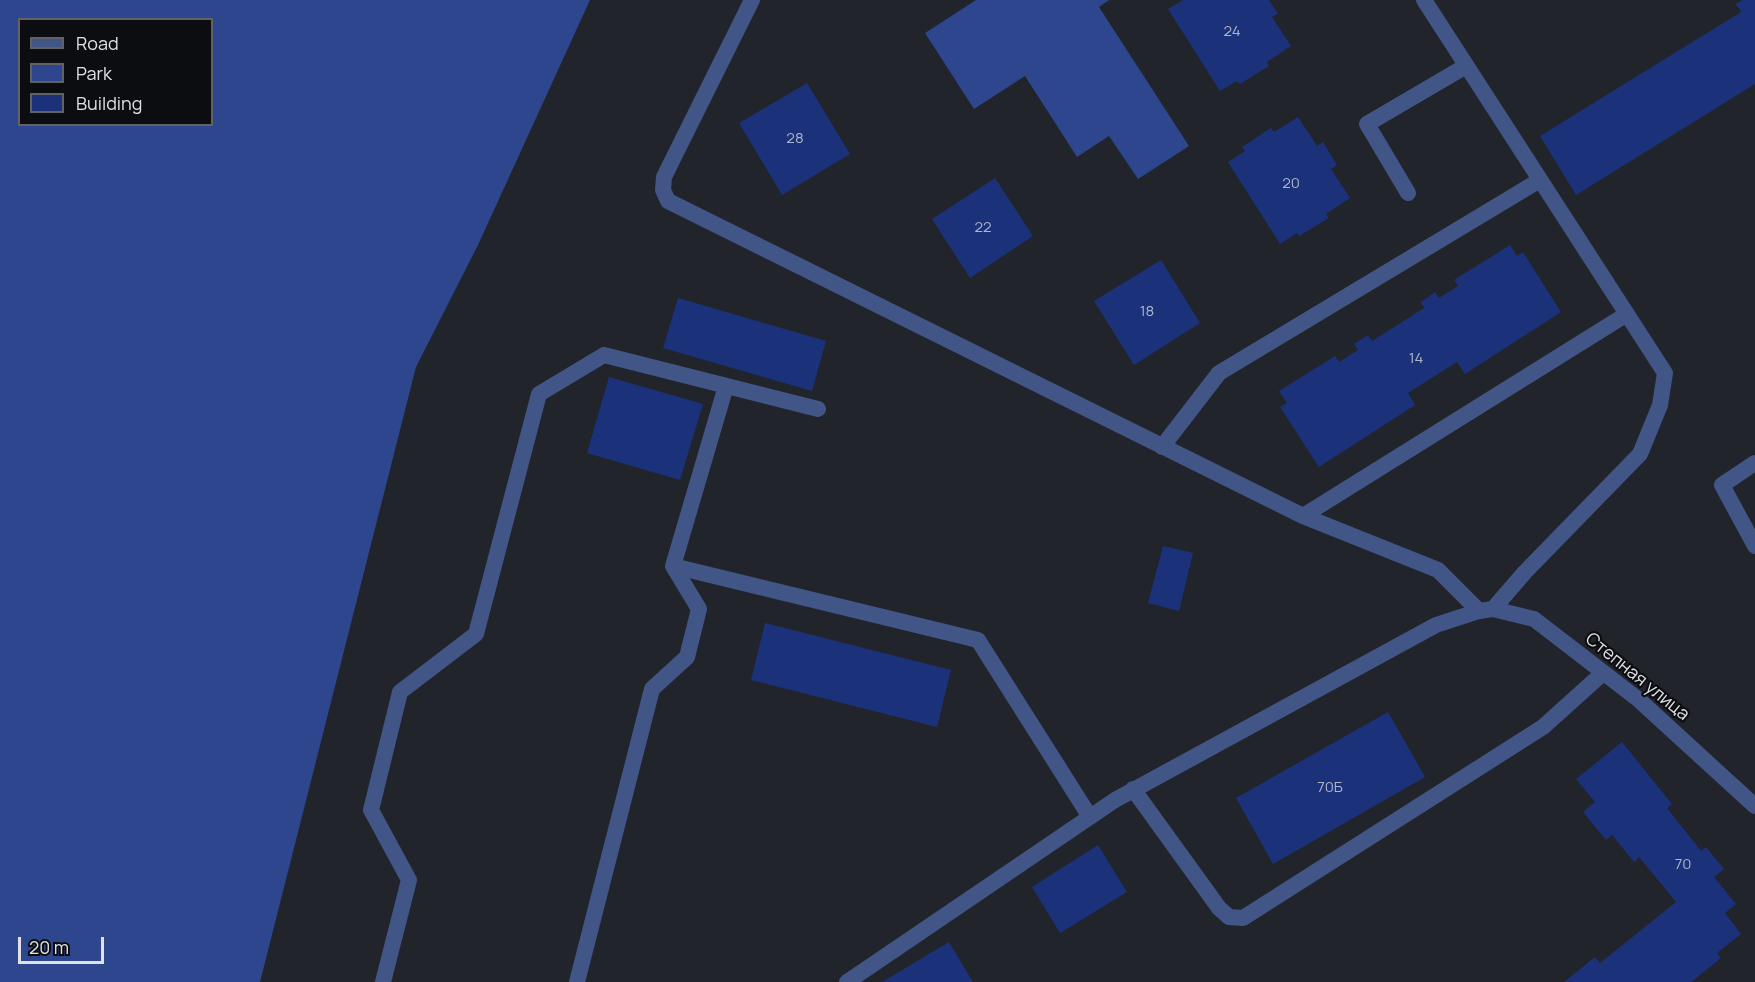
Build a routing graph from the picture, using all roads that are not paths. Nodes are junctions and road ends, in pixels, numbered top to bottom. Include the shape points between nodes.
1 (752, 0) edge
2 (1424, 0) edge
3 (1466, 66) junction
4 (1540, 180) junction
5 (1408, 193) dead end
6 (1627, 314) junction
7 (726, 386) junction
8 (818, 409) dead end
9 (1162, 447) junction
10 (1755, 463) edge
11 (1302, 516) junction
12 (1755, 546) edge
13 (673, 566) junction
14 (1486, 610) junction
15 (1603, 673) junction
16 (1133, 789) junction
17 (1755, 806) edge
18 (1090, 817) junction
19 (383, 982) edge
20 (577, 982) edge
21 (847, 982) edge

1 - 9 street via 664,177 663,190 668,201
2 - 3 street
3 - 4 street
3 - 5 street via 1367,124
4 - 6 street
4 - 9 street via 1219,373
6 - 11 street
6 - 14 street via 1665,373 1660,405 1640,454
7 - 8 street
7 - 13 street
7 - 19 street via 604,355 538,394 476,634 400,692 371,810 409,880
9 - 11 street
10 - 12 street via 1722,485
11 - 14 street via 1438,570
13 - 18 street via 978,639
13 - 20 street via 699,609 687,657 652,689
14 - 15 street, Степная улица via 1534,619
14 - 16 street via 1436,625
15 - 16 street via 1543,727 1243,918 1229,917 1220,908
15 - 17 street, Степная улица via 1639,700
16 - 18 street
18 - 21 street

